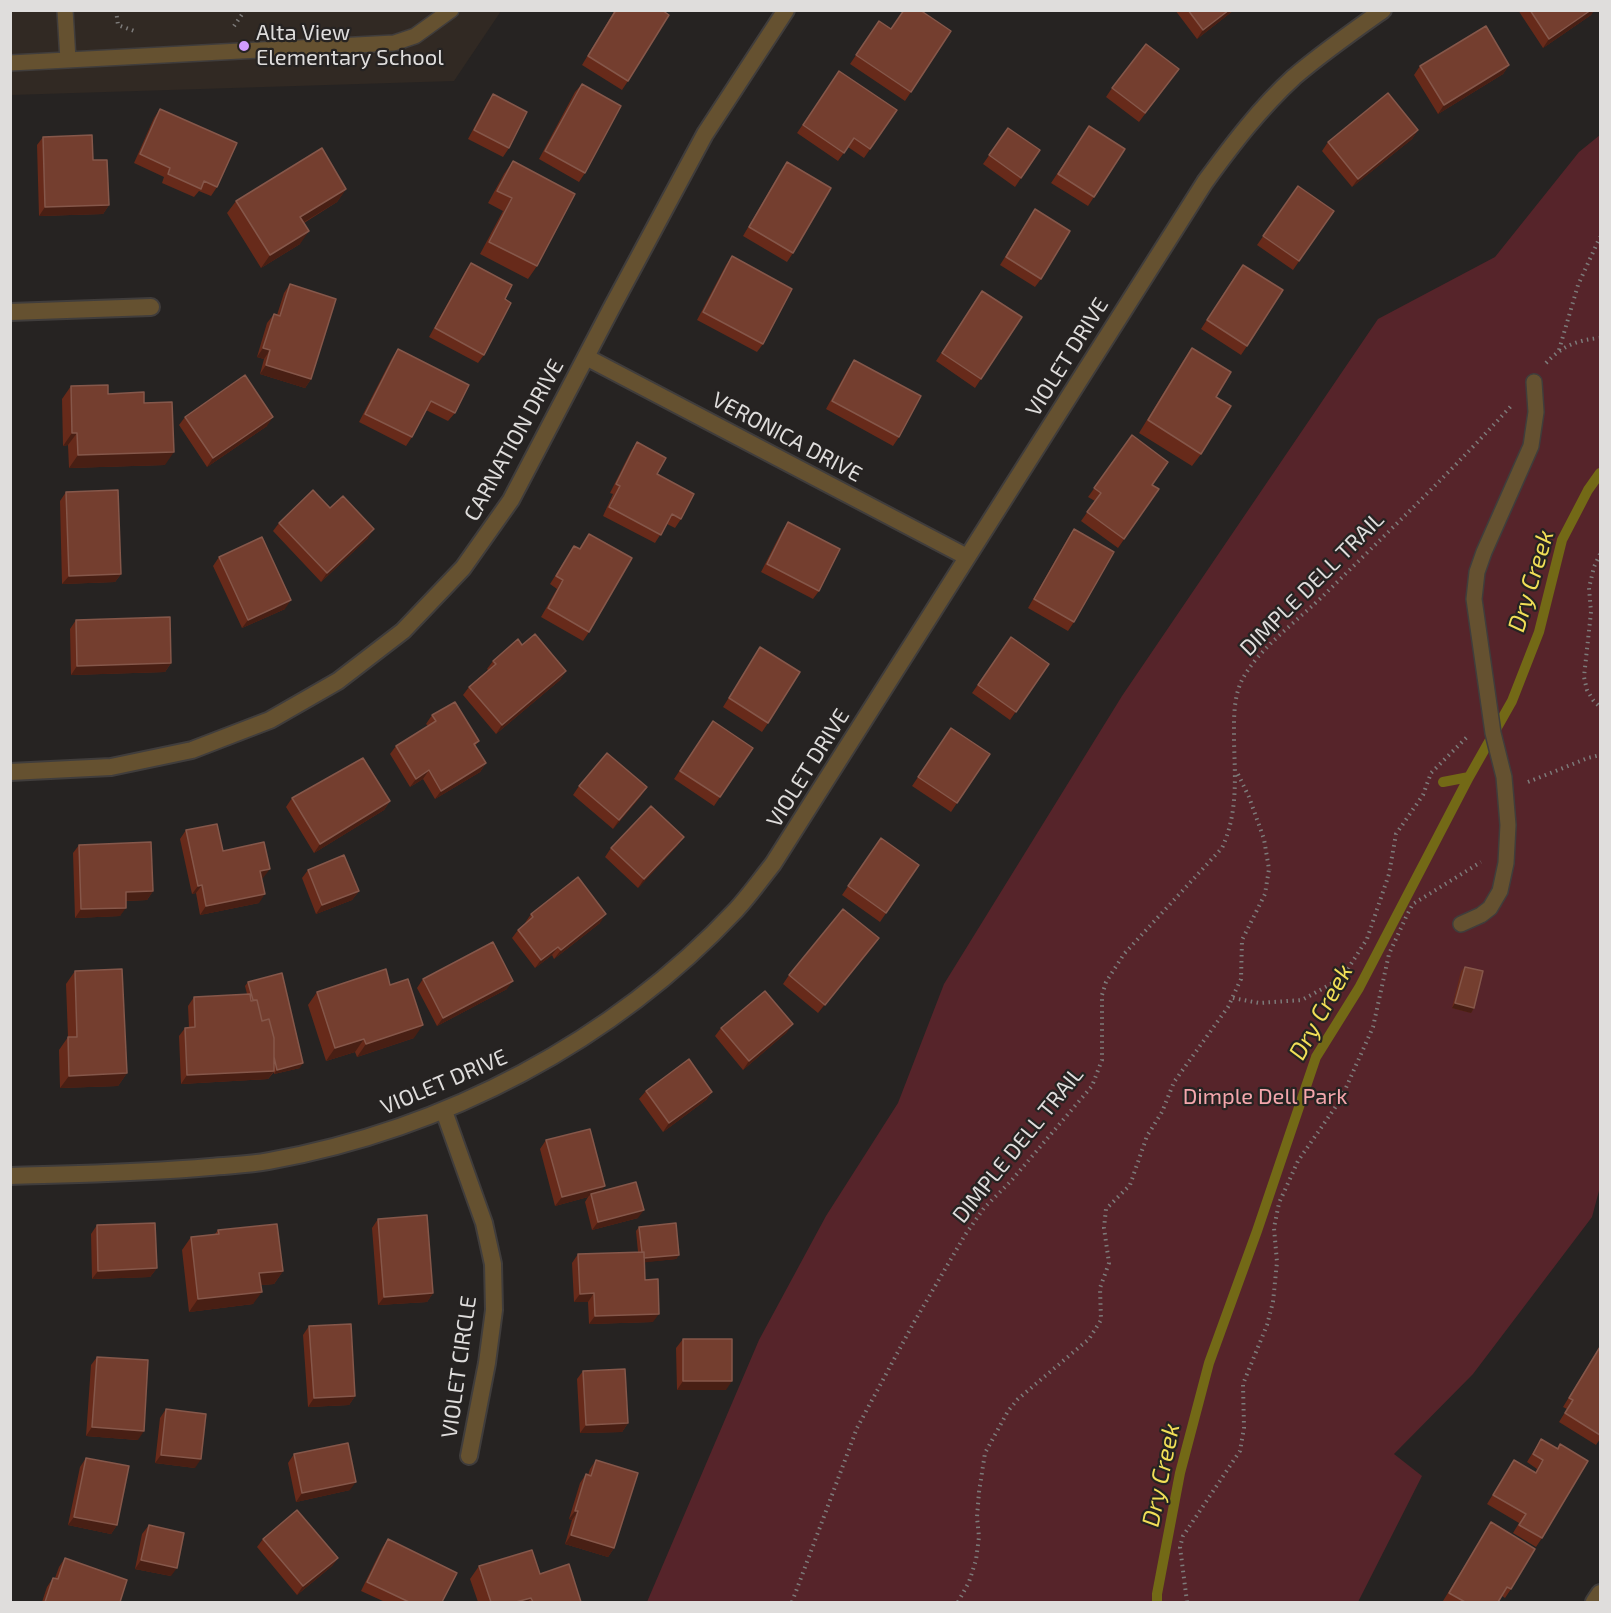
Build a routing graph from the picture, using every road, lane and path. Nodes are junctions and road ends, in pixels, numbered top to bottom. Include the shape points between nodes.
1 (65, 10) edge
2 (116, 10) edge
3 (451, 10) edge
4 (786, 10) edge
5 (1383, 10) edge
6 (140, 31) dead end
7 (68, 60) junction
8 (10, 63) edge
9 (1600, 237) edge
10 (151, 307) dead end
11 (10, 312) edge
12 (1600, 338) edge
13 (1558, 350) junction
14 (586, 357) junction
15 (1534, 382) junction
16 (1600, 554) edge
17 (967, 557) junction
18 (1490, 702) junction
19 (1600, 707) edge
20 (1600, 755) edge
21 (1235, 766) junction
22 (10, 772) edge
23 (1505, 791) junction
24 (1508, 833) junction
25 (1461, 924) dead end
26 (1233, 998) junction
27 (444, 1111) junction
28 (10, 1176) edge
29 (469, 1456) dead end
30 (1600, 1593) edge
31 (792, 1602) edge
32 (958, 1602) edge
33 (1187, 1602) edge
34 (1594, 1602) edge

1 - 7 lane
2 - 6 path via 118,25
3 - 7 lane via 415,36 394,43
4 - 14 street, CARNATION DRIVE via 705,134
5 - 17 street, VIOLET DRIVE via 1293,78 1246,127 1204,182
7 - 8 lane
9 - 13 path via 1578,285
10 - 11 street
12 - 13 path
13 - 15 path, DIMPLE DELL TRAIL
14 - 17 street, VERONICA DRIVE
14 - 22 street, CARNATION DRIVE via 511,500 464,568 403,631 338,681 270,720 192,750 111,767
15 - 18 lane via 1536,412 1531,446 1492,533 1475,584
15 - 21 path, DIMPLE DELL TRAIL via 1376,545 1252,665 1236,696
16 - 19 path via 1589,588 1591,612 1584,677 1587,690
17 - 27 street, VIOLET DRIVE via 773,864 737,909 642,995 582,1039 513,1079
18 - 23 lane
18 - 26 path via 1466,739 1431,773 1423,795 1396,834 1389,874 1367,939 1342,978 1302,1000 1259,1002
20 - 23 path
21 - 26 path via 1264,839 1269,869 1265,894 1242,940 1241,980
21 - 31 path, DIMPLE DELL TRAIL via 1234,809 1222,848 1113,969 1102,995 1102,1060 1092,1086 984,1208 913,1324 857,1428
23 - 24 lane
24 - 25 lane via 1500,891 1490,908
24 - 33 path via 1488,856 1464,874 1413,904 1389,954 1373,1027 1357,1064 1341,1099 1298,1161 1279,1203 1274,1228 1272,1302 1243,1384 1240,1451 1183,1536 1180,1547
26 - 32 path via 1174,1082 1147,1136 1130,1185 1106,1209 1104,1228 1109,1263 1100,1288 1101,1320 1089,1339 1018,1399 985,1453 976,1560
27 - 28 street, VIOLET DRIVE via 345,1145 266,1162 171,1171
27 - 29 street, VIOLET CIRCLE via 484,1223 493,1264 494,1310
30 - 34 street

